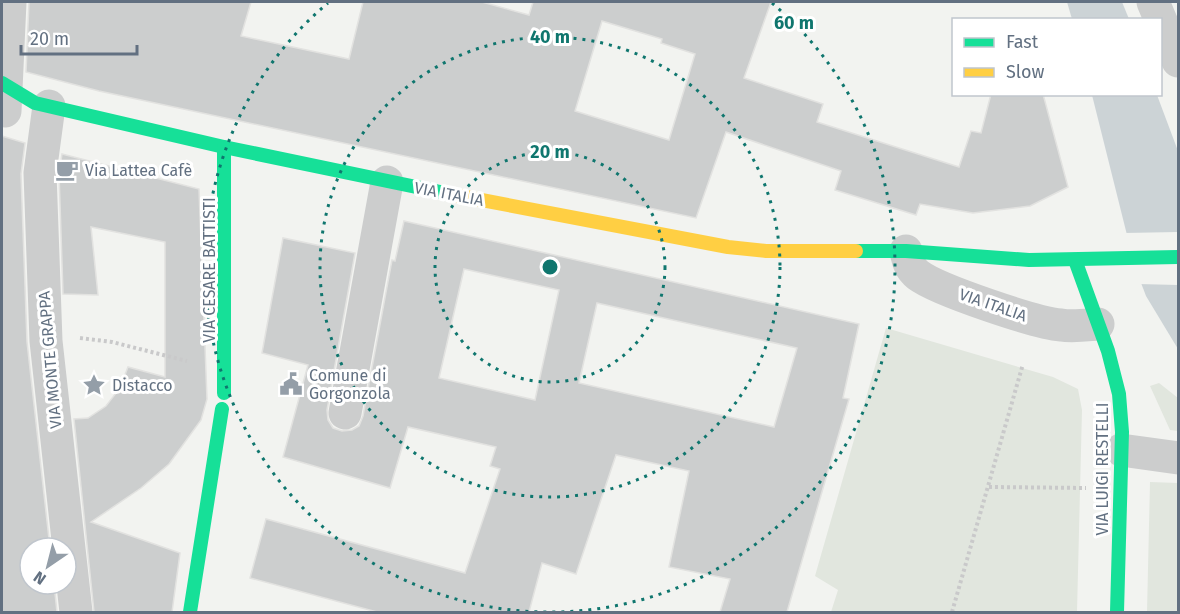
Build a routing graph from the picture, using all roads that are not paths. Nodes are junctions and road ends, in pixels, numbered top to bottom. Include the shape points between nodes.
1 (10, 2) edge
2 (1154, 2) edge
3 (1161, 18) edge
4 (1162, 21) edge
5 (1179, 61) edge
6 (3, 93) edge
7 (49, 106) junction
8 (224, 147) junction
9 (387, 182) junction
10 (906, 251) junction
11 (1179, 256) edge
12 (1075, 260) junction
13 (1098, 324) junction
14 (224, 393) dead end
15 (222, 409) dead end
16 (345, 413) dead end
17 (1121, 450) junction
18 (1179, 458) edge
19 (76, 612) edge
20 (190, 612) edge
21 (1117, 612) edge

1 - 6 street
2 - 3 street
4 - 5 street
6 - 7 street, VIA ITALIA
7 - 8 street, VIA ITALIA
7 - 19 street, VIA MONTE GRAPPA via 40,173 45,333
8 - 9 street, VIA ITALIA
8 - 14 street, VIA CESARE BATTISTI
9 - 10 street, VIA ITALIA via 728,248
9 - 16 street
10 - 12 street, VIA ITALIA
10 - 13 street, VIA ITALIA via 909,266 917,275 946,289 1061,326
11 - 12 street, VIA ITALIA
12 - 13 street, VIA LUIGI RESTELLI
13 - 17 street, VIA LUIGI RESTELLI via 1119,394
15 - 20 street
17 - 18 street
17 - 21 street, VIA LUIGI RESTELLI

